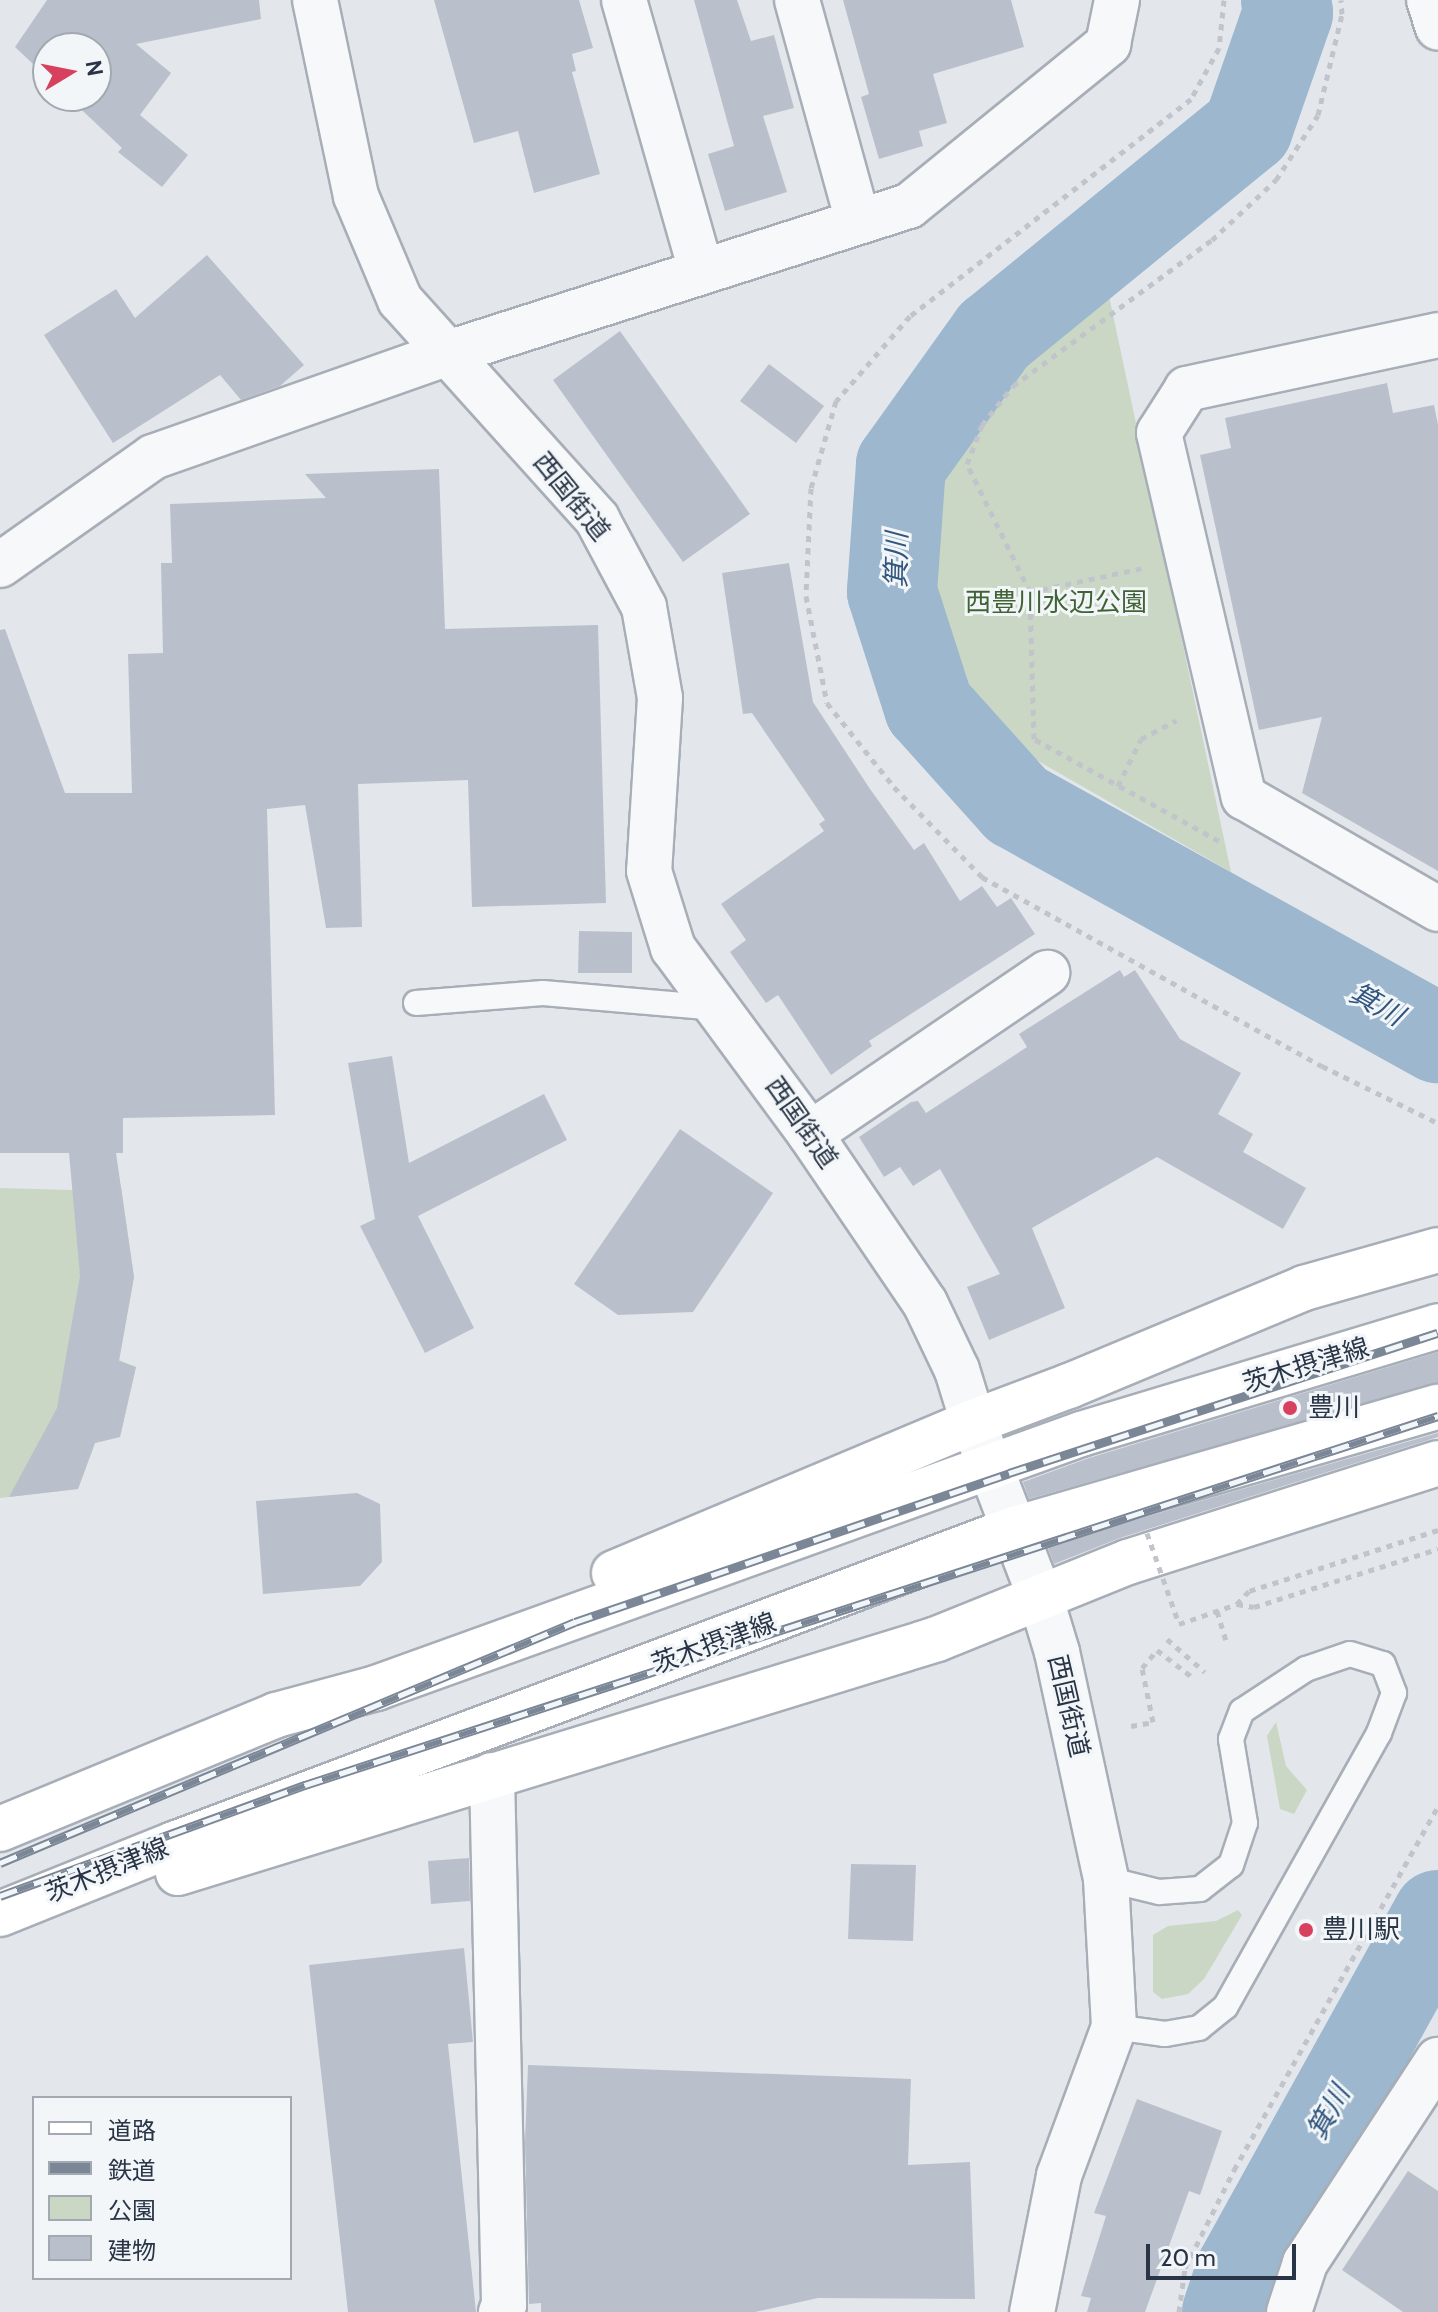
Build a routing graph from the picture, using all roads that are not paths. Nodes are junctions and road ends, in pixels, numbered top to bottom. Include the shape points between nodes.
1 (315, 0) edge
2 (624, 0) edge
3 (797, 0) edge
4 (1117, 0) edge
5 (1429, 0) edge
6 (1438, 28) edge
7 (858, 222) junction
8 (701, 271) junction
9 (1438, 335) edge
10 (448, 353) junction
11 (0, 565) edge
12 (1438, 909) edge
13 (1047, 973) dead end
14 (416, 1003) dead end
15 (717, 1008) junction
16 (810, 1134) junction
17 (1438, 1250) edge
18 (1438, 1326) edge
19 (1438, 1407) edge
20 (973, 1422) junction
21 (1438, 1463) edge
22 (990, 1467) junction
23 (1014, 1529) junction
24 (1041, 1599) junction
25 (276, 1715) junction
26 (492, 1775) junction
27 (0, 1829) edge
28 (1106, 1879) junction
29 (0, 1914) edge
30 (0, 1932) edge
31 (1114, 2027) junction
32 (1438, 2060) edge
33 (501, 2312) edge
34 (1032, 2312) edge
35 (1289, 2312) edge

1 - 10 street, 西国街道 via 356,196 400,300
2 - 8 street
3 - 7 street
4 - 7 street via 1108,44 909,206
5 - 6 street
7 - 8 street
8 - 10 street
9 - 12 street via 1187,389 1159,433 1244,797
10 - 11 street via 153,457
10 - 15 street, 西国街道 via 597,519 644,607 660,698 649,871 673,948
13 - 16 street
14 - 15 lane via 543,993
15 - 16 street, 西国街道
16 - 20 street, 西国街道 via 925,1303 957,1370
17 - 20 main road via 1304,1288
18 - 22 main road, 茨木摂津線 via 1081,1434
19 - 23 main road, 茨木摂津線
20 - 22 street, 西国街道
20 - 25 main road
21 - 24 main road via 1128,1562
22 - 23 street, 西国街道
22 - 25 main road, 茨木摂津線 via 404,1679
23 - 24 street, 西国街道
23 - 29 main road, 茨木摂津線
24 - 26 main road via 937,1639
24 - 28 street, 西国街道
25 - 27 main road, 茨木摂津線
26 - 30 main road
26 - 33 street
28 - 31 street, 西国街道
28 - 31 lane via 1159,1892 1200,1889 1231,1865 1245,1823 1231,1739 1242,1711 1306,1669 1350,1654 1383,1664 1394,1693 1379,1733 1225,2007 1199,2028 1165,2034
31 - 34 street, 西国街道 via 1059,2176
32 - 35 street via 1305,2263

